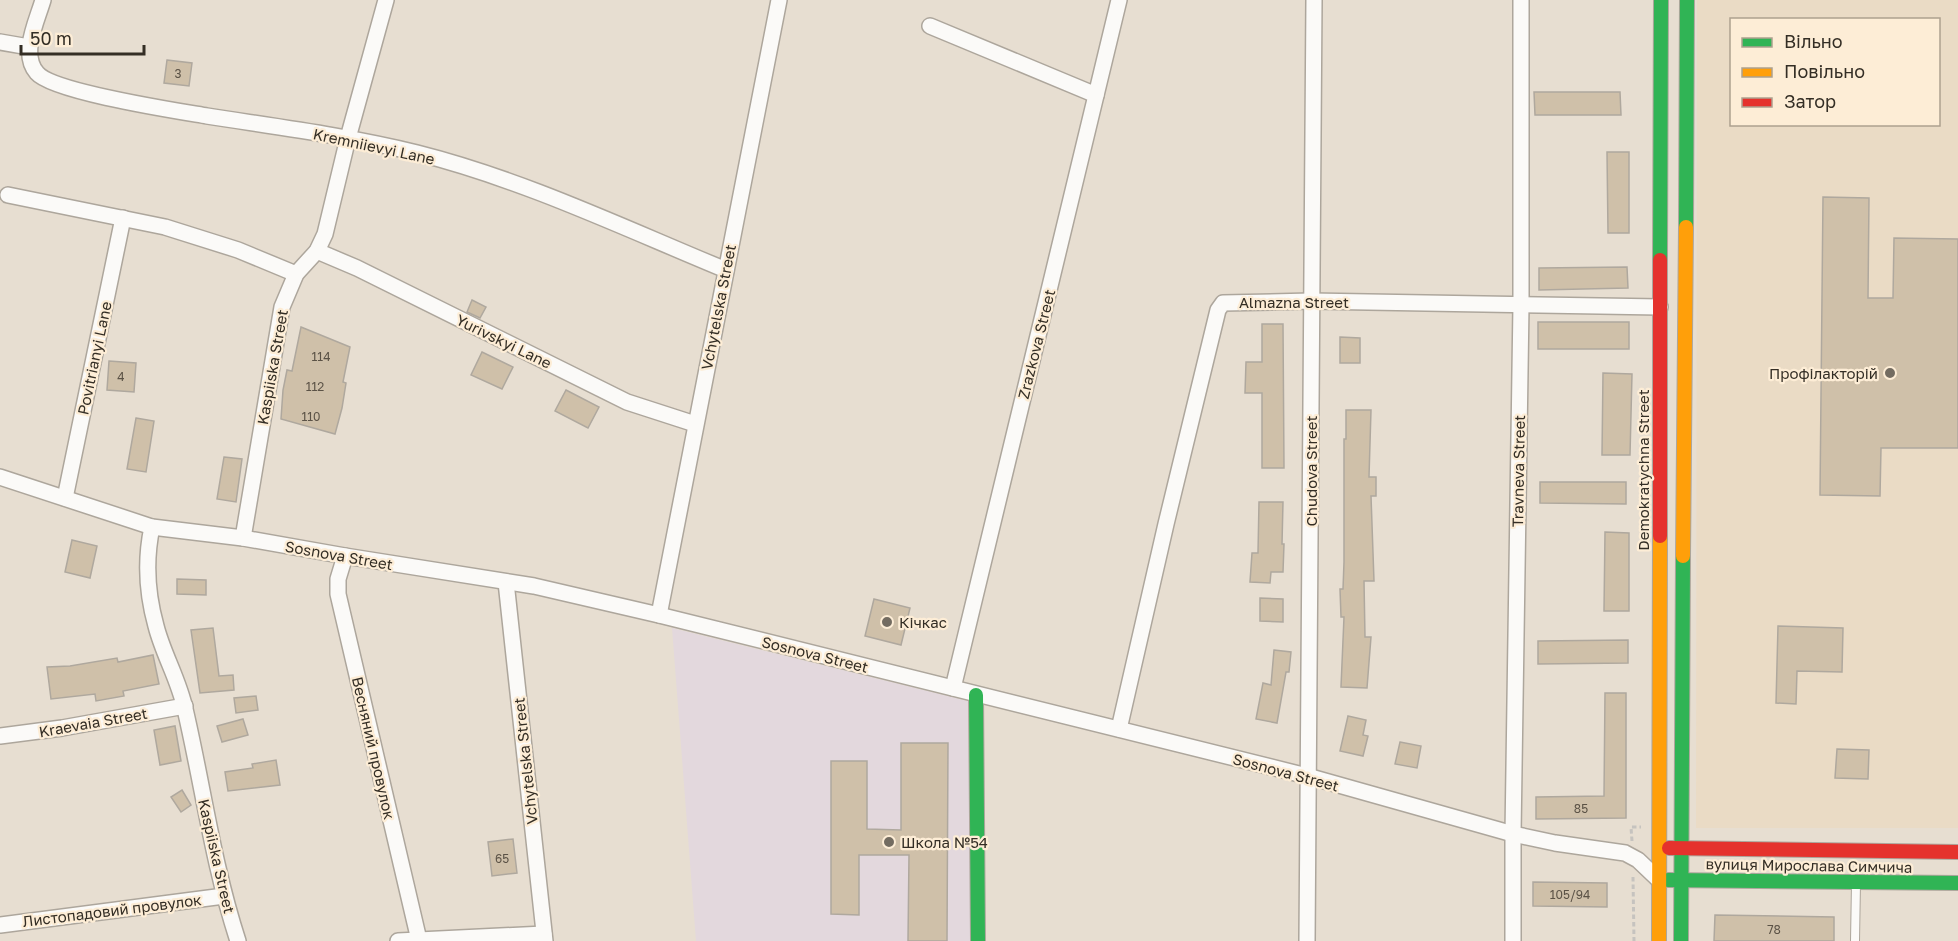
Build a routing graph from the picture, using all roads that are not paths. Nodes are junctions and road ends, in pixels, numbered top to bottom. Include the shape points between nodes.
1 (43, 0) edge
2 (386, 0) edge
3 (779, 0) edge
4 (1119, 0) edge
5 (1314, 0) edge
6 (1521, 0) edge
7 (1661, 0) edge
8 (1687, 0) edge
9 (930, 26) dead end
10 (0, 42) edge
11 (29, 47) junction
12 (1096, 95) junction
13 (348, 138) junction
14 (9, 195) dead end
15 (123, 218) junction
16 (317, 251) junction
17 (726, 270) junction
18 (296, 274) junction
19 (1311, 301) junction
20 (1521, 305) junction
21 (1660, 307) junction
22 (695, 424) junction
23 (0, 477) edge
24 (65, 498) junction
25 (152, 527) junction
26 (243, 538) junction
27 (345, 556) junction
28 (506, 582) junction
29 (659, 615) junction
30 (952, 688) junction
31 (976, 695) junction
32 (185, 706) junction
33 (1119, 729) junction
34 (0, 736) edge
35 (1307, 776) junction
36 (1513, 834) junction
37 (1659, 848) junction
38 (1681, 848) junction
39 (1958, 852) edge
40 (1630, 854) junction
41 (1659, 880) junction
42 (1681, 880) junction
43 (1856, 881) junction
44 (1958, 883) edge
45 (224, 896) junction
46 (0, 925) edge
47 (545, 938) edge
48 (419, 940) edge
49 (238, 941) edge
50 (398, 941) edge
51 (978, 941) edge
52 (1307, 941) edge
53 (1513, 941) edge
54 (1659, 941) edge
55 (1681, 941) edge
56 (1855, 941) edge

1 - 11 street
2 - 13 street, Kaspiiska Street
3 - 17 street, Vchytelska Street
4 - 12 street, Zrazkova Street
5 - 19 street, Chudova Street
6 - 20 street, Travneva Street
7 - 21 street, Demokratychna Street
8 - 38 street
9 - 12 street
10 - 11 street
11 - 13 street, Kremniievyi Lane via 36,73 51,83 143,105
12 - 30 street, Zrazkova Street
13 - 16 street, Kaspiiska Street via 327,226
13 - 17 street, Kremniievyi Lane via 418,154 534,189
14 - 15 street
15 - 18 street via 197,236
15 - 24 street, Povitrianyi Lane
16 - 18 street, Kaspiiska Street
16 - 22 street, Yurivskyi Lane via 627,402
17 - 22 street, Vchytelska Street
18 - 26 street, Kaspiiska Street via 282,307
19 - 20 street, Almazna Street
19 - 33 street, Almazna Street via 1226,302 1218,310
19 - 35 street, Chudova Street
20 - 21 street, Almazna Street
20 - 36 street, Travneva Street
21 - 37 street, Demokratychna Street
22 - 29 street, Vchytelska Street
23 - 24 street, Sosnova Street
24 - 25 street, Sosnova Street
25 - 26 street, Sosnova Street
25 - 32 street, Kaspiiska Street via 146,552 156,626
26 - 27 street, Sosnova Street
27 - 28 street, Sosnova Street
27 - 48 street, Весняний провулок via 338,594
28 - 29 street, Sosnova Street
28 - 47 street, Vchytelska Street
29 - 30 street, Sosnova Street
30 - 31 street, Sosnova Street
31 - 33 street, Sosnova Street
31 - 51 street
32 - 34 street, Kraevaia Street
32 - 45 street, Kaspiiska Street
33 - 35 street, Sosnova Street
35 - 36 street, Sosnova Street
35 - 52 street, Chudova Street
36 - 40 street, Sosnova Street
36 - 53 street, Travneva Street
37 - 38 street, вулиця Мирослава Симчича
37 - 40 street, Sosnova Street
37 - 41 street, Demokratychna Street
38 - 39 street, вулиця Мирослава Симчича
38 - 42 street
40 - 41 street
41 - 42 street, вулиця Мирослава Симчича
41 - 54 street, Demokratychna Street
42 - 43 street, вулиця Мирослава Симчича
42 - 55 street
43 - 44 street, вулиця Мирослава Симчича
43 - 56 lane
45 - 46 street, Листопадовий провулок
45 - 49 street, Kaspiiska Street
47 - 48 street
48 - 50 street

